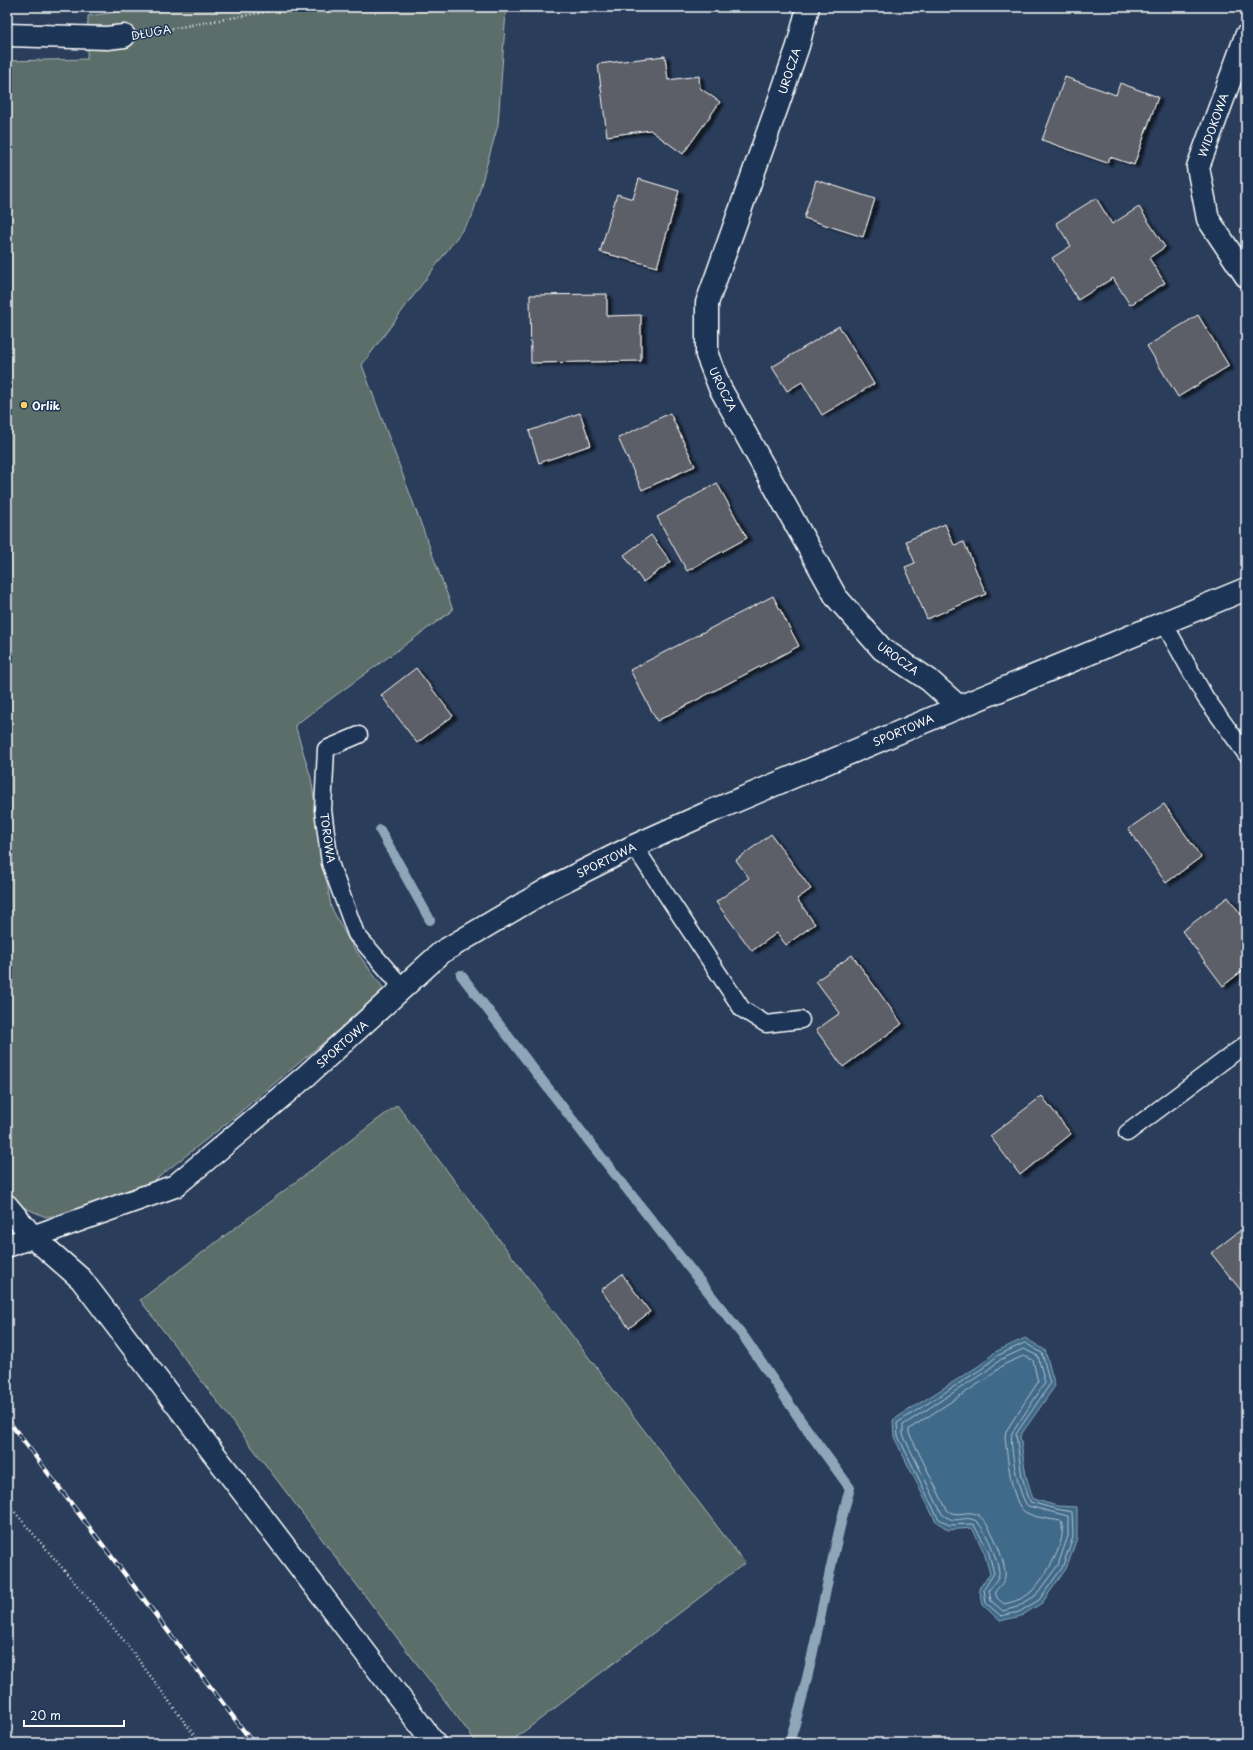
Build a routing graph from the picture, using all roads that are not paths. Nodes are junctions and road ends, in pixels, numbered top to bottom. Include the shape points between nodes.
1 (808, 7) edge
2 (7, 35) edge
3 (124, 36) road end
4 (1246, 36) edge
5 (1246, 276) edge
6 (1246, 589) edge
7 (1164, 623) junction
8 (959, 707) junction
9 (359, 735) dead end
10 (1246, 754) edge
11 (634, 846) junction
12 (403, 988) junction
13 (801, 1020) dead end
14 (1246, 1044) edge
15 (1127, 1132) dead end
16 (7, 1206) edge
17 (33, 1237) junction
18 (7, 1246) edge
19 (434, 1743) edge

1 - 8 street, UROCZA via 798,46 707,302 707,355 720,388 836,597 882,649 929,680
2 - 3 street, DŁUGA via 107,38
4 - 5 street, WIDOKOWA via 1198,167 1208,219
6 - 7 street, SPORTOWA
7 - 8 street, SPORTOWA
7 - 10 lane via 1205,698
8 - 11 street, SPORTOWA
9 - 12 lane, TOROWA via 326,749 323,810 330,863 356,934
11 - 12 street, SPORTOWA via 550,888 442,952
11 - 13 lane via 742,1009 766,1024
12 - 17 street, SPORTOWA via 306,1076 176,1186
14 - 15 lane
16 - 17 street
17 - 18 street, SPORTOWA
17 - 19 street via 81,1279

